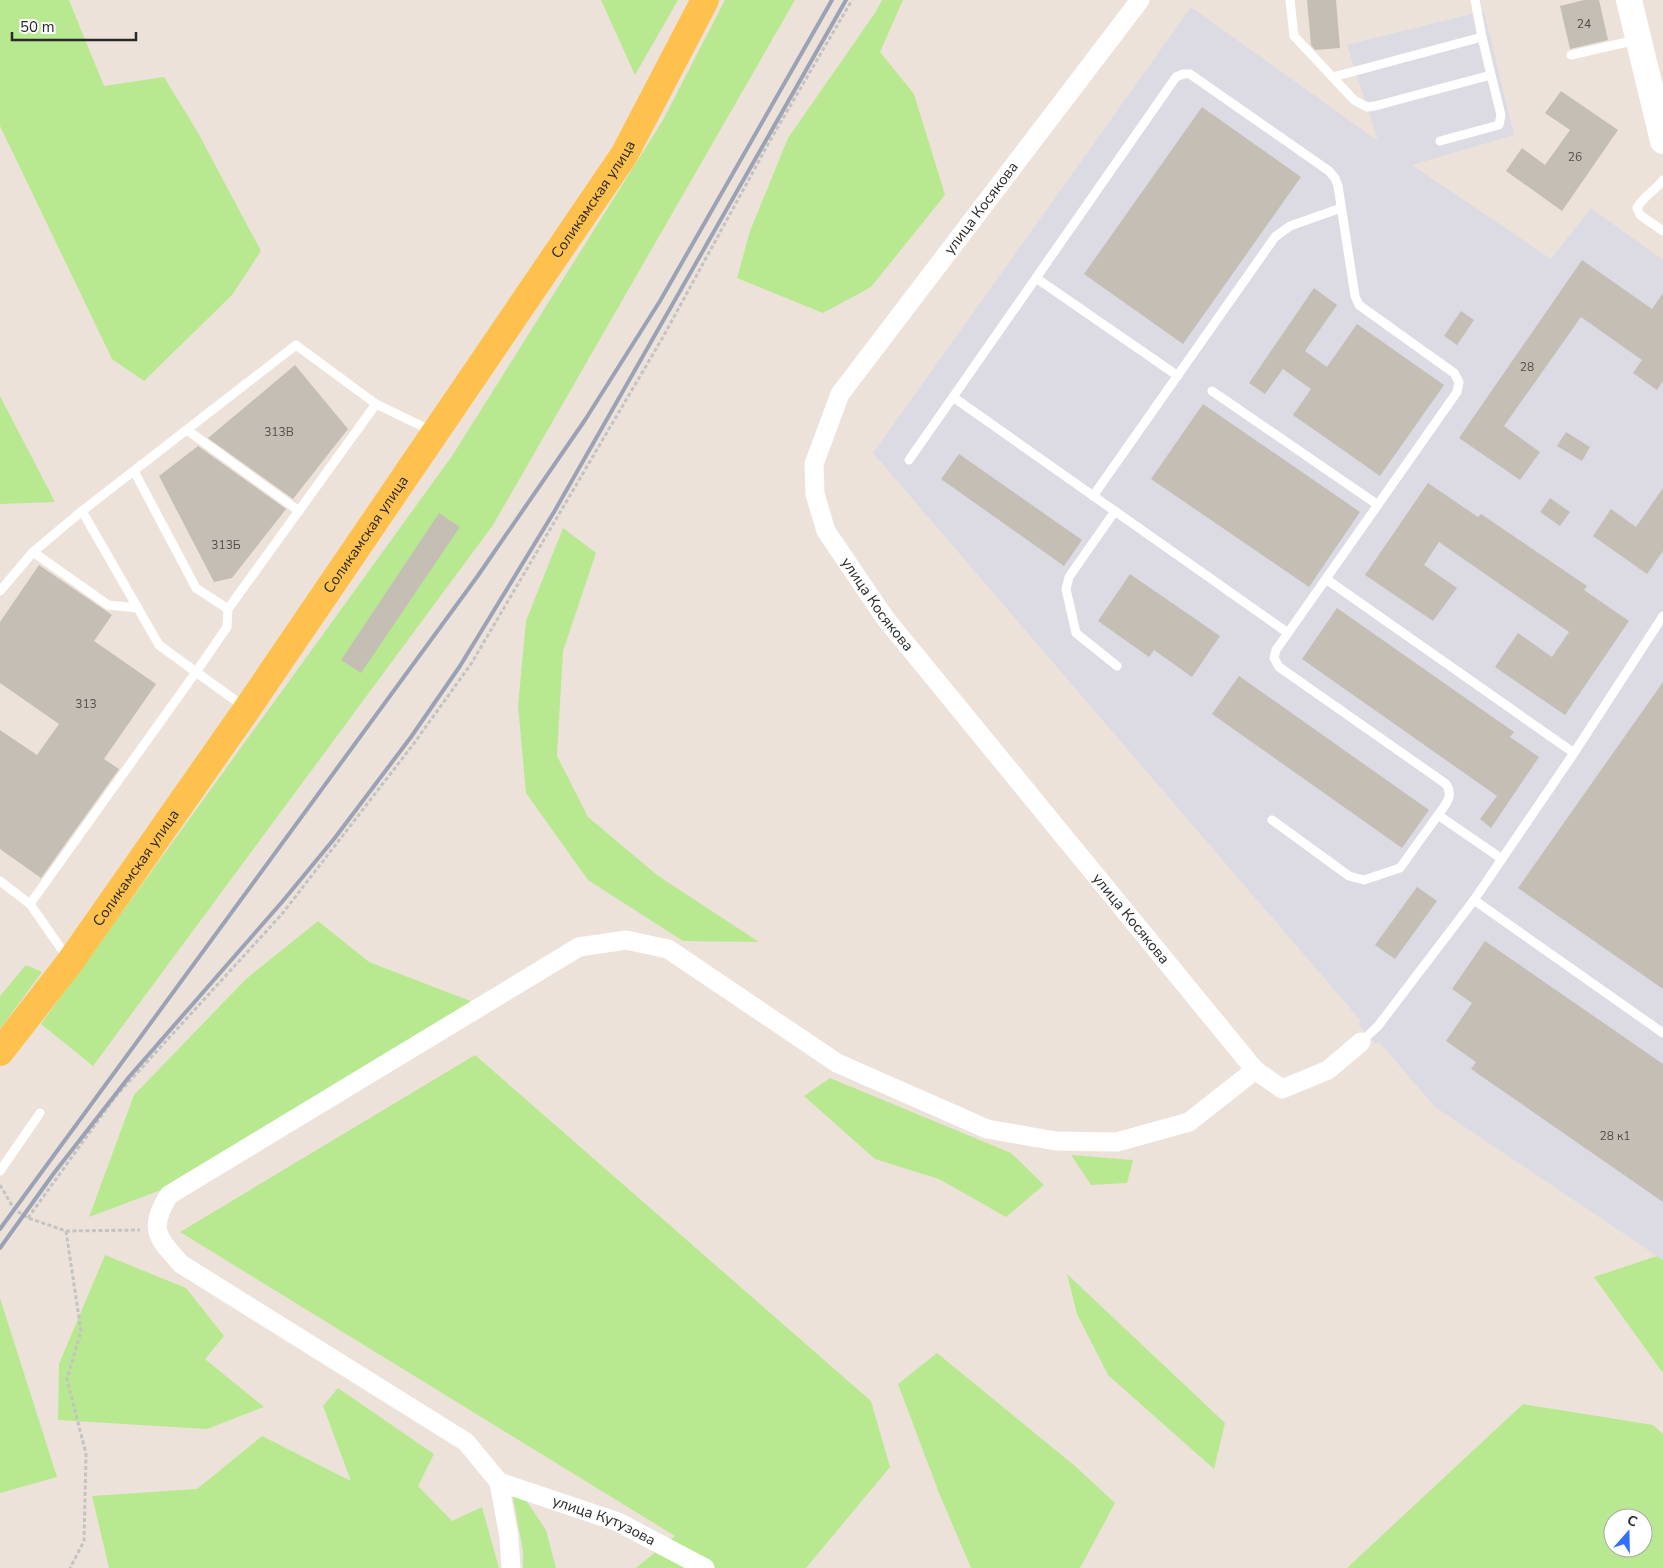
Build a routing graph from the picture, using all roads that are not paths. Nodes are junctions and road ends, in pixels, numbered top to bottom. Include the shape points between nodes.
1 (705, 0) edge
2 (1140, 0) edge
3 (1290, 0) edge
4 (1475, 0) edge
5 (1629, 0) edge
6 (1482, 37) junction
7 (1638, 40) junction
8 (1571, 55) dead end
9 (1491, 75) junction
10 (1333, 77) junction
11 (1440, 141) dead end
12 (1663, 141) edge
13 (1663, 180) edge
14 (1341, 208) junction
15 (1663, 231) edge
16 (1036, 278) junction
17 (1178, 376) junction
18 (1212, 391) dead end
19 (953, 397) junction
20 (376, 404) junction
21 (187, 430) junction
22 (434, 432) junction
23 (908, 460) dead end
24 (134, 471) junction
25 (1093, 496) junction
26 (1378, 505) junction
27 (82, 511) junction
28 (1116, 511) junction
29 (299, 512) junction
30 (33, 552) junction
31 (1326, 579) junction
32 (0, 590) edge
33 (138, 608) junction
34 (228, 609) junction
35 (1663, 616) edge
36 (1288, 633) junction
37 (1117, 666) dead end
38 (196, 672) junction
39 (247, 709) junction
40 (1574, 753) junction
41 (1438, 815) junction
42 (1272, 820) dead end
43 (1502, 859) junction
44 (0, 881) edge
45 (1474, 900) junction
46 (30, 904) junction
47 (70, 962) junction
48 (1663, 1033) edge
49 (1361, 1042) joint
50 (0, 1052) edge
51 (1255, 1070) junction
52 (40, 1113) dead end
53 (0, 1171) edge
54 (499, 1482) junction
55 (511, 1568) edge
56 (705, 1568) edge

1 - 22 main road, Соликамская улица via 624,155
2 - 51 street, улица Косякова via 840,394 814,464 815,494 826,532 885,618
3 - 10 lane via 1294,36
4 - 6 lane
5 - 7 street
6 - 9 lane
6 - 10 lane
7 - 8 lane
7 - 12 street
9 - 10 lane via 1367,106 1354,100
9 - 11 lane via 1501,115 1499,125
13 - 15 lane via 1637,208 1640,215
14 - 16 lane via 1335,178 1329,171 1190,74 1183,74 1176,77
14 - 17 lane via 1290,226 1276,237
14 - 26 lane via 1359,304 1454,374 1459,382 1457,392
16 - 17 lane
16 - 19 lane
17 - 25 lane
18 - 26 lane
19 - 23 lane
19 - 25 lane
20 - 21 lane via 296,345
20 - 22 lane
20 - 29 lane
21 - 24 lane
21 - 29 lane
22 - 39 main road, Соликамская улица
24 - 27 lane
24 - 34 lane via 196,588
25 - 28 lane
26 - 31 lane
27 - 30 lane
27 - 33 lane
28 - 36 lane
28 - 37 lane via 1066,584 1076,633
29 - 34 lane
30 - 32 lane
30 - 33 lane via 108,605
31 - 36 lane
31 - 40 lane
33 - 38 lane via 159,646
34 - 38 lane via 227,627
35 - 40 lane
36 - 41 lane via 1276,650 1274,658 1279,667 1446,784 1450,790 1449,800
38 - 39 lane
38 - 46 lane
39 - 47 main road, Соликамская улица
40 - 43 lane
41 - 42 lane via 1400,868 1364,880 1349,876
41 - 43 lane
43 - 45 lane
44 - 46 lane
45 - 48 lane
45 - 49 lane via 1378,1026
46 - 47 lane
47 - 50 main road, Соликамская улица
49 - 51 street, улица Косякова via 1328,1070 1282,1088
51 - 54 street via 1189,1122 1117,1142 1056,1142 987,1129 837,1063 668,949 626,940 579,947 169,1195 159,1211 156,1229 165,1246 181,1264 466,1442
52 - 53 lane
54 - 55 street
54 - 56 street, улица Кутузова via 618,1522

